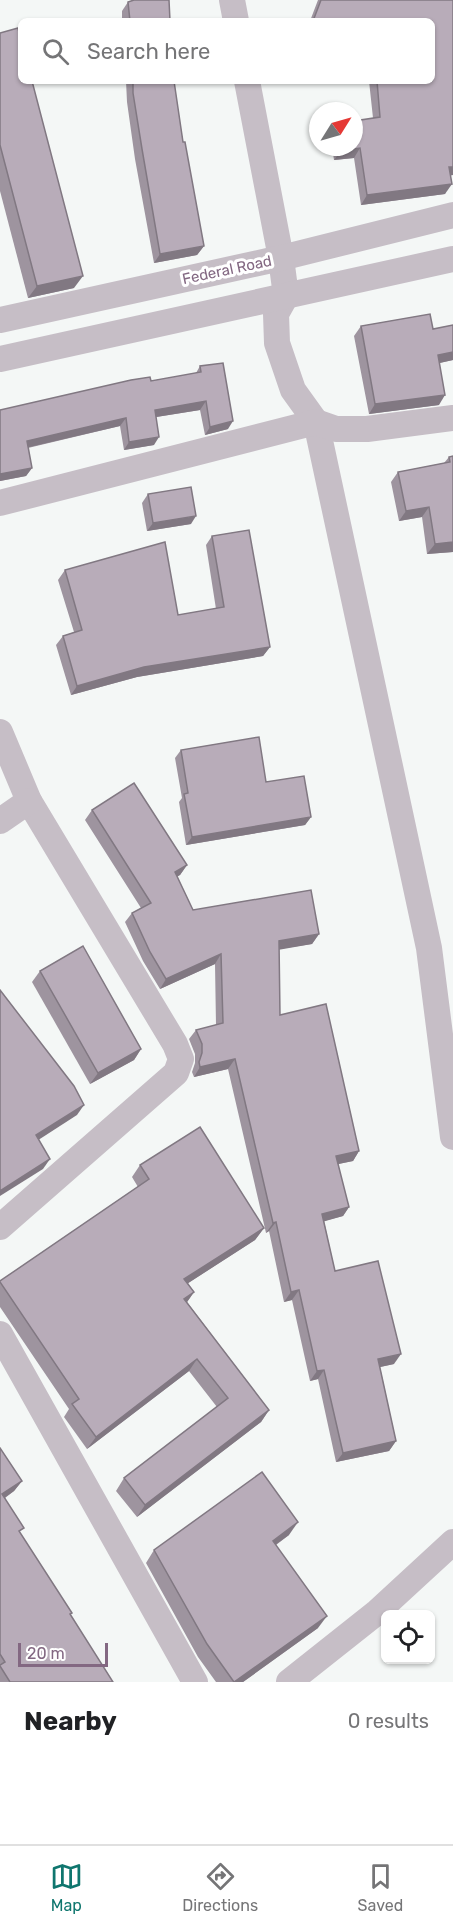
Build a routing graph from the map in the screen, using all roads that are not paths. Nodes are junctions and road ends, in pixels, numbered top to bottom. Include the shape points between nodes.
1 (232, 0) edge
2 (235, 18) edge
3 (249, 84) edge
4 (453, 215) edge
5 (281, 258) junction
6 (453, 259) edge
7 (286, 296) junction
8 (0, 320) edge
9 (0, 359) edge
10 (453, 418) edge
11 (316, 422) junction
12 (0, 503) edge
13 (0, 732) edge
14 (29, 801) junction
15 (0, 821) edge
16 (453, 1137) edge
17 (0, 1227) edge
18 (0, 1334) edge
19 (453, 1542) edge
20 (195, 1682) edge
21 (289, 1682) edge

1 - 2 street
3 - 5 street
4 - 5 street, Federal Road
5 - 7 street
5 - 8 street, Federal Road
6 - 7 street
7 - 9 street
7 - 11 street via 276,314 277,343 293,390
10 - 11 street via 367,429 336,429
11 - 12 street
11 - 16 street via 429,948
13 - 14 street
14 - 15 street
14 - 17 street via 181,1059 176,1073
18 - 20 street
19 - 21 street via 376,1613

